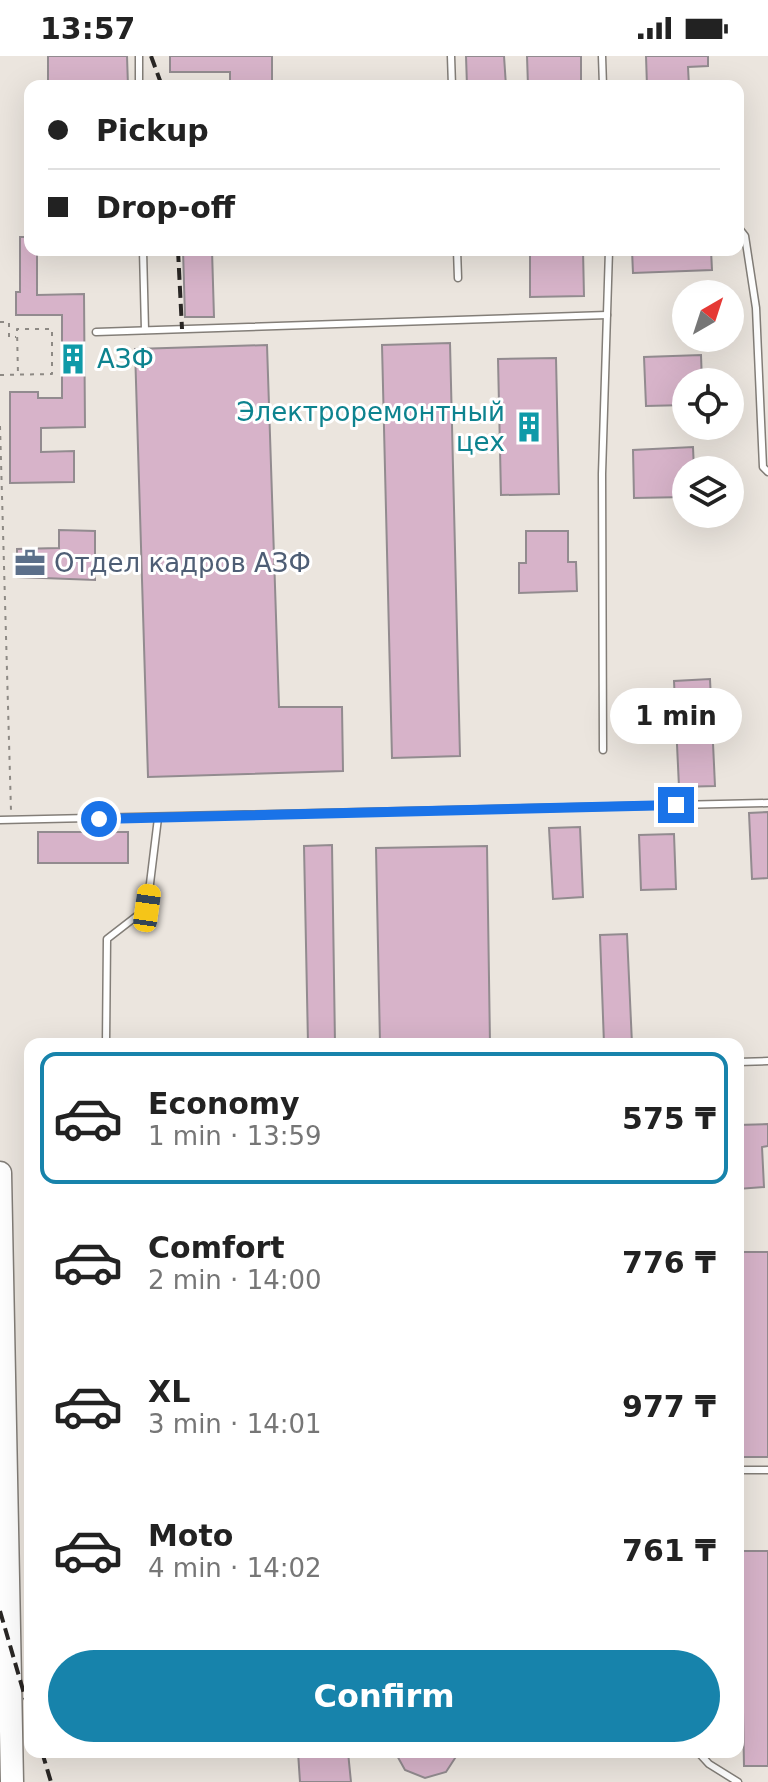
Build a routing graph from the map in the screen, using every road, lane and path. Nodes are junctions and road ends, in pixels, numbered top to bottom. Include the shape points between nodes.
1 (139, 56) edge
2 (451, 56) edge
3 (602, 56) edge
4 (139, 80) edge
5 (452, 80) edge
6 (603, 80) edge
7 (744, 235) edge
8 (143, 256) edge
9 (457, 256) edge
10 (609, 256) edge
11 (458, 278) dead end
12 (607, 315) junction
13 (0, 322) edge
14 (145, 330) junction
15 (96, 332) dead end
16 (17, 337) junction
17 (0, 375) edge
18 (18, 375) junction
19 (0, 426) edge
20 (768, 472) edge
21 (603, 750) dead end
22 (768, 803) edge
23 (158, 818) junction
24 (0, 820) edge
25 (11, 820) junction
26 (106, 1038) edge
27 (768, 1061) edge
28 (744, 1062) edge
29 (0, 1173) edge
30 (744, 1470) edge
31 (768, 1470) edge
32 (704, 1758) edge
33 (12, 1782) edge
34 (738, 1782) edge

1 - 4 lane
2 - 5 lane
3 - 6 lane
7 - 20 lane via 756,308 763,467
8 - 14 lane
9 - 11 lane
10 - 12 lane
12 - 14 lane
12 - 21 lane
13 - 16 path via 9,322 9,337
14 - 15 lane
16 - 18 path
16 - 18 path via 17,329 52,329 52,374
17 - 18 path
19 - 25 path
22 - 23 lane
23 - 25 lane
23 - 26 lane via 147,908 107,939
24 - 25 lane
27 - 28 lane
29 - 33 highway
30 - 31 lane
32 - 34 lane

